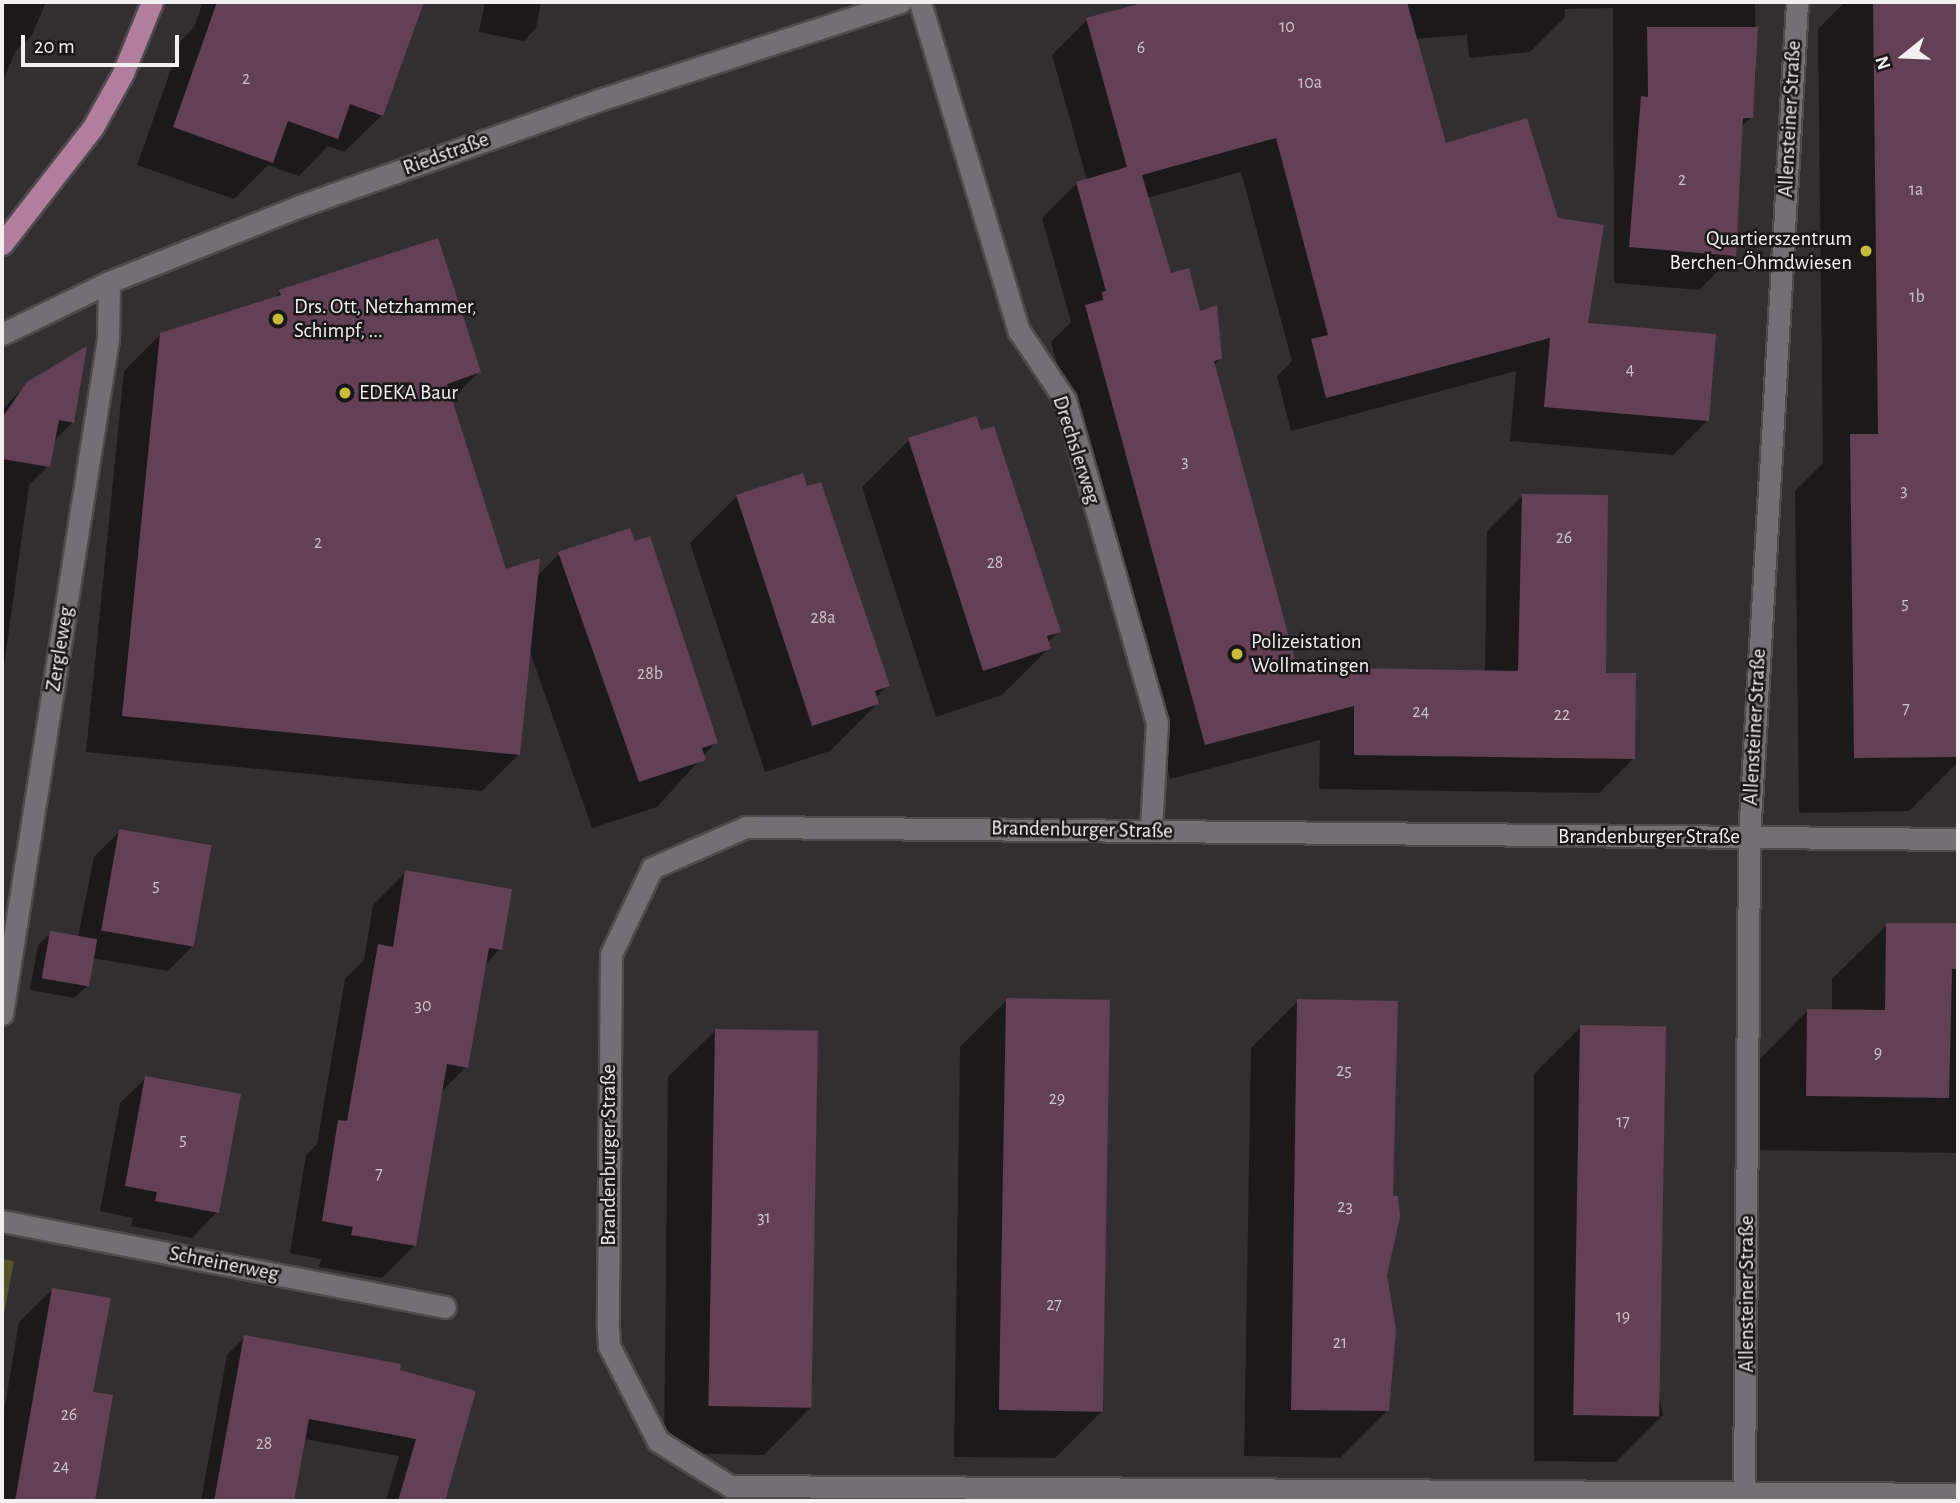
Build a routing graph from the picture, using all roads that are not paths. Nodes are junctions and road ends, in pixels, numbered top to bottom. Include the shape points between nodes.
1 (152, 2) edge
2 (900, 2) edge
3 (920, 2) edge
4 (1797, 2) edge
5 (2, 244) edge
6 (109, 282) junction
7 (2, 334) edge
8 (1152, 831) junction
9 (1749, 838) junction
10 (1958, 839) edge
11 (2, 1014) edge
12 (2, 1221) edge
13 (445, 1307) dead end
14 (1958, 1494) edge
15 (1744, 1496) junction

1 - 5 main road via 123,73 93,127
2 - 6 street, Riedstraße via 364,183
3 - 8 street, Drechslerweg via 1019,331 1065,400 1157,722
4 - 9 street, Allensteiner Straße
6 - 7 street, Riedstraße
6 - 11 street, Zergleweg via 108,339
8 - 9 street, Brandenburger Straße
8 - 15 street, Brandenburger Straße via 746,827 652,869 611,954 608,1328 609,1346 658,1441 730,1486
9 - 10 street, Brandenburger Straße
9 - 15 street, Allensteiner Straße
12 - 13 street, Schreinerweg
14 - 15 street, Brandenburger Straße

